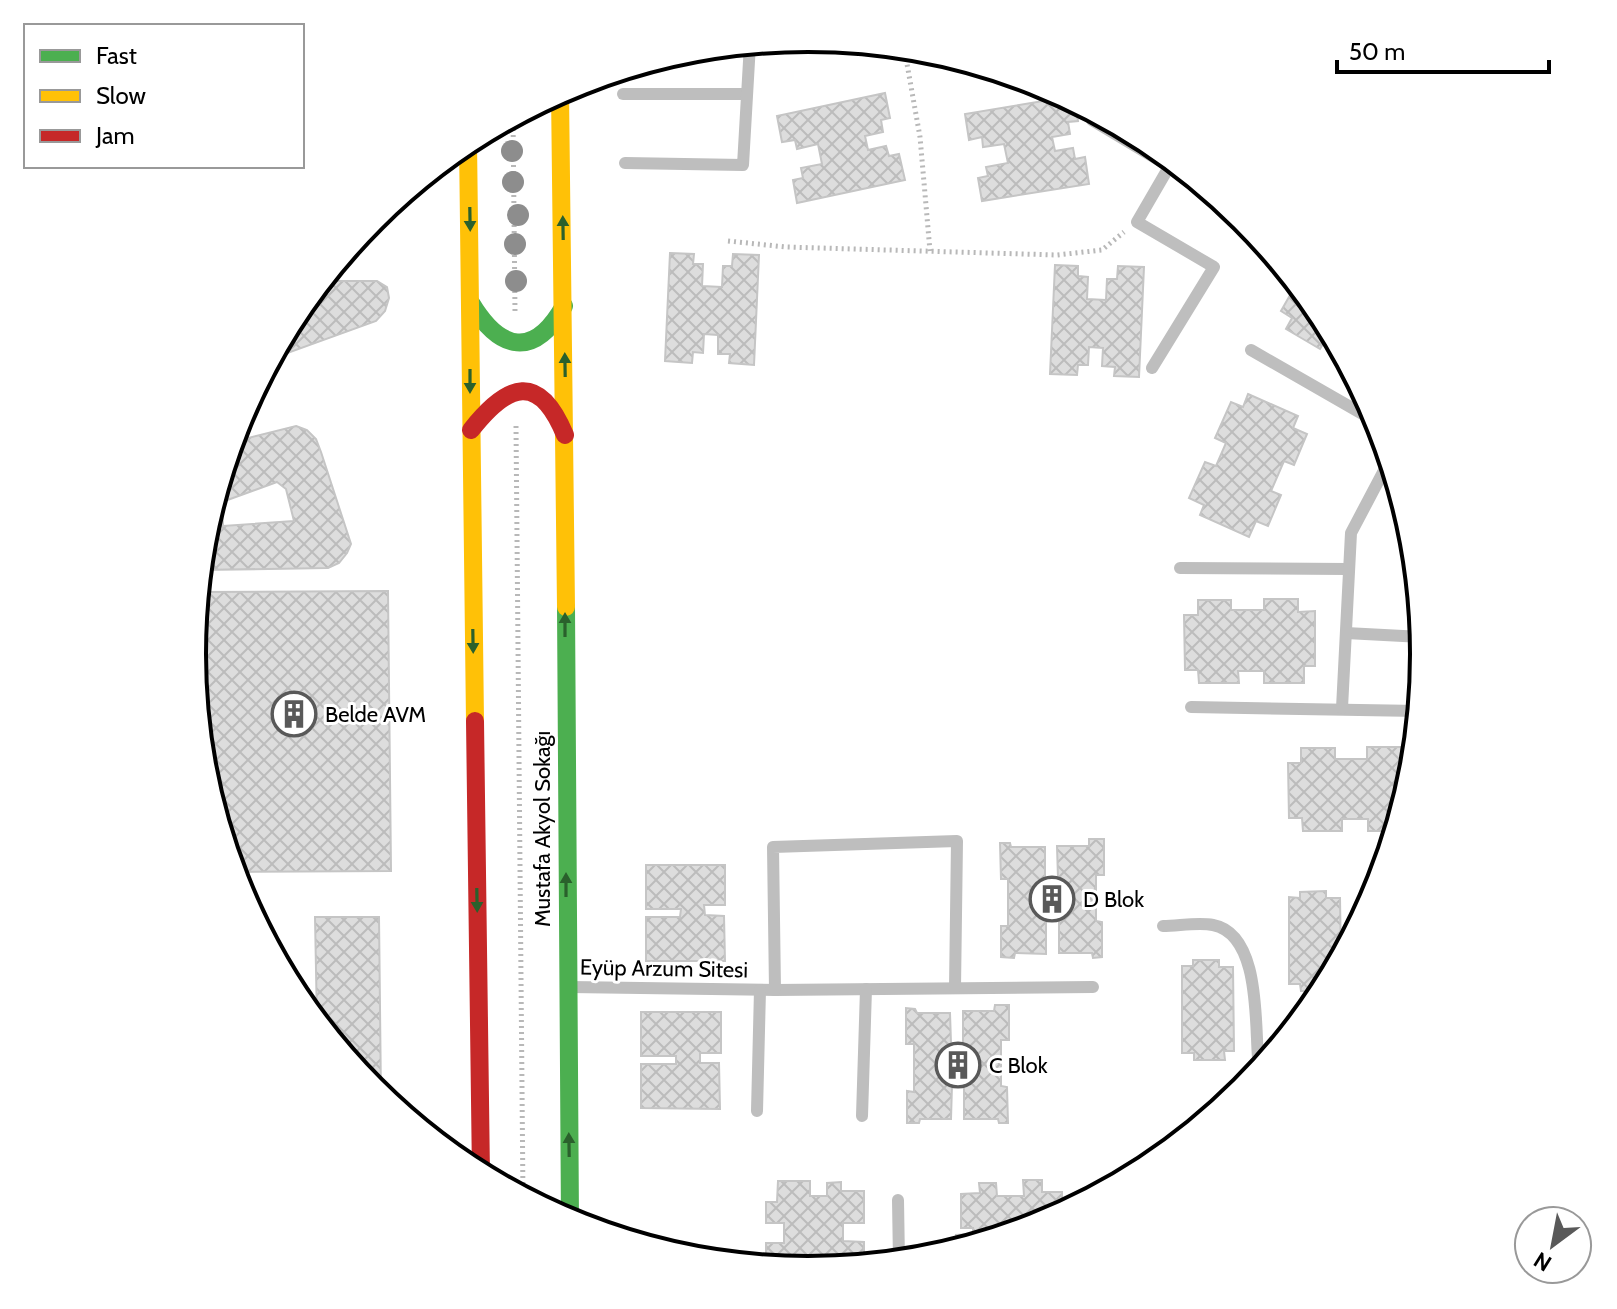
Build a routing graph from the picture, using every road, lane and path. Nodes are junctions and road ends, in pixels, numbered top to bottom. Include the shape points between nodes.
1 (749, 55) edge
2 (906, 60) edge
3 (623, 94) dead end
4 (747, 94) junction
5 (560, 106) edge
6 (513, 130) edge
7 (468, 158) edge
8 (625, 163) dead end
9 (1166, 171) edge
10 (1137, 222) junction
11 (728, 241) dead end
12 (930, 251) junction
13 (471, 303) junction
14 (564, 306) junction
15 (515, 343) junction
16 (1251, 350) dead end
17 (1152, 368) dead end
18 (515, 392) junction
19 (1360, 412) edge
20 (471, 430) junction
21 (565, 435) junction
22 (1383, 473) edge
23 (1180, 568) dead end
24 (1348, 569) junction
25 (1346, 633) junction
26 (1411, 636) edge
27 (1191, 707) dead end
28 (1342, 708) junction
29 (1408, 711) edge
30 (1163, 926) dead end
31 (567, 987) junction
32 (1093, 987) dead end
33 (955, 988) junction
34 (866, 989) junction
35 (760, 990) junction
36 (775, 990) junction
37 (1258, 1056) edge
38 (757, 1111) dead end
39 (862, 1116) dead end
40 (481, 1159) edge
41 (523, 1185) edge
42 (898, 1200) dead end
43 (570, 1207) edge
44 (899, 1250) edge

1 - 4 lane
2 - 12 path via 920,137
3 - 4 lane
4 - 8 lane via 743,165
14 -> 5 street, Mustafa Akyol Sokağı
6 - 15 path
7 -> 13 street
9 - 10 lane
10 - 12 path via 1102,250 1057,255
10 - 17 lane via 1214,267
11 - 12 path
13 - 15 street via 491,332
13 -> 20 street
14 - 15 street via 556,325 538,341
21 -> 14 street, Mustafa Akyol Sokağı
16 - 19 lane
18 - 20 street via 494,401
18 - 21 street, Mustafa Akyol Sokağı via 542,395 558,413
18 - 41 path
20 -> 40 street
31 -> 21 street, Mustafa Akyol Sokağı
22 - 24 lane via 1351,533
23 - 24 lane
24 - 25 lane
25 - 26 lane
25 - 28 lane
27 - 28 lane
28 - 29 lane
30 - 37 lane via 1213,925 1243,948 1250,969
31 - 35 lane, Eyüp Arzum Sitesi
43 -> 31 street, Mustafa Akyol Sokağı
32 - 33 lane, Eyüp Arzum Sitesi
33 - 34 lane, Eyüp Arzum Sitesi
33 - 36 lane, Eyüp Arzum Sitesi via 957,841 773,847
34 - 36 lane, Eyüp Arzum Sitesi
34 - 39 lane
35 - 36 lane, Eyüp Arzum Sitesi
35 - 38 lane, Eyüp Arzum Sitesi
42 - 44 lane

